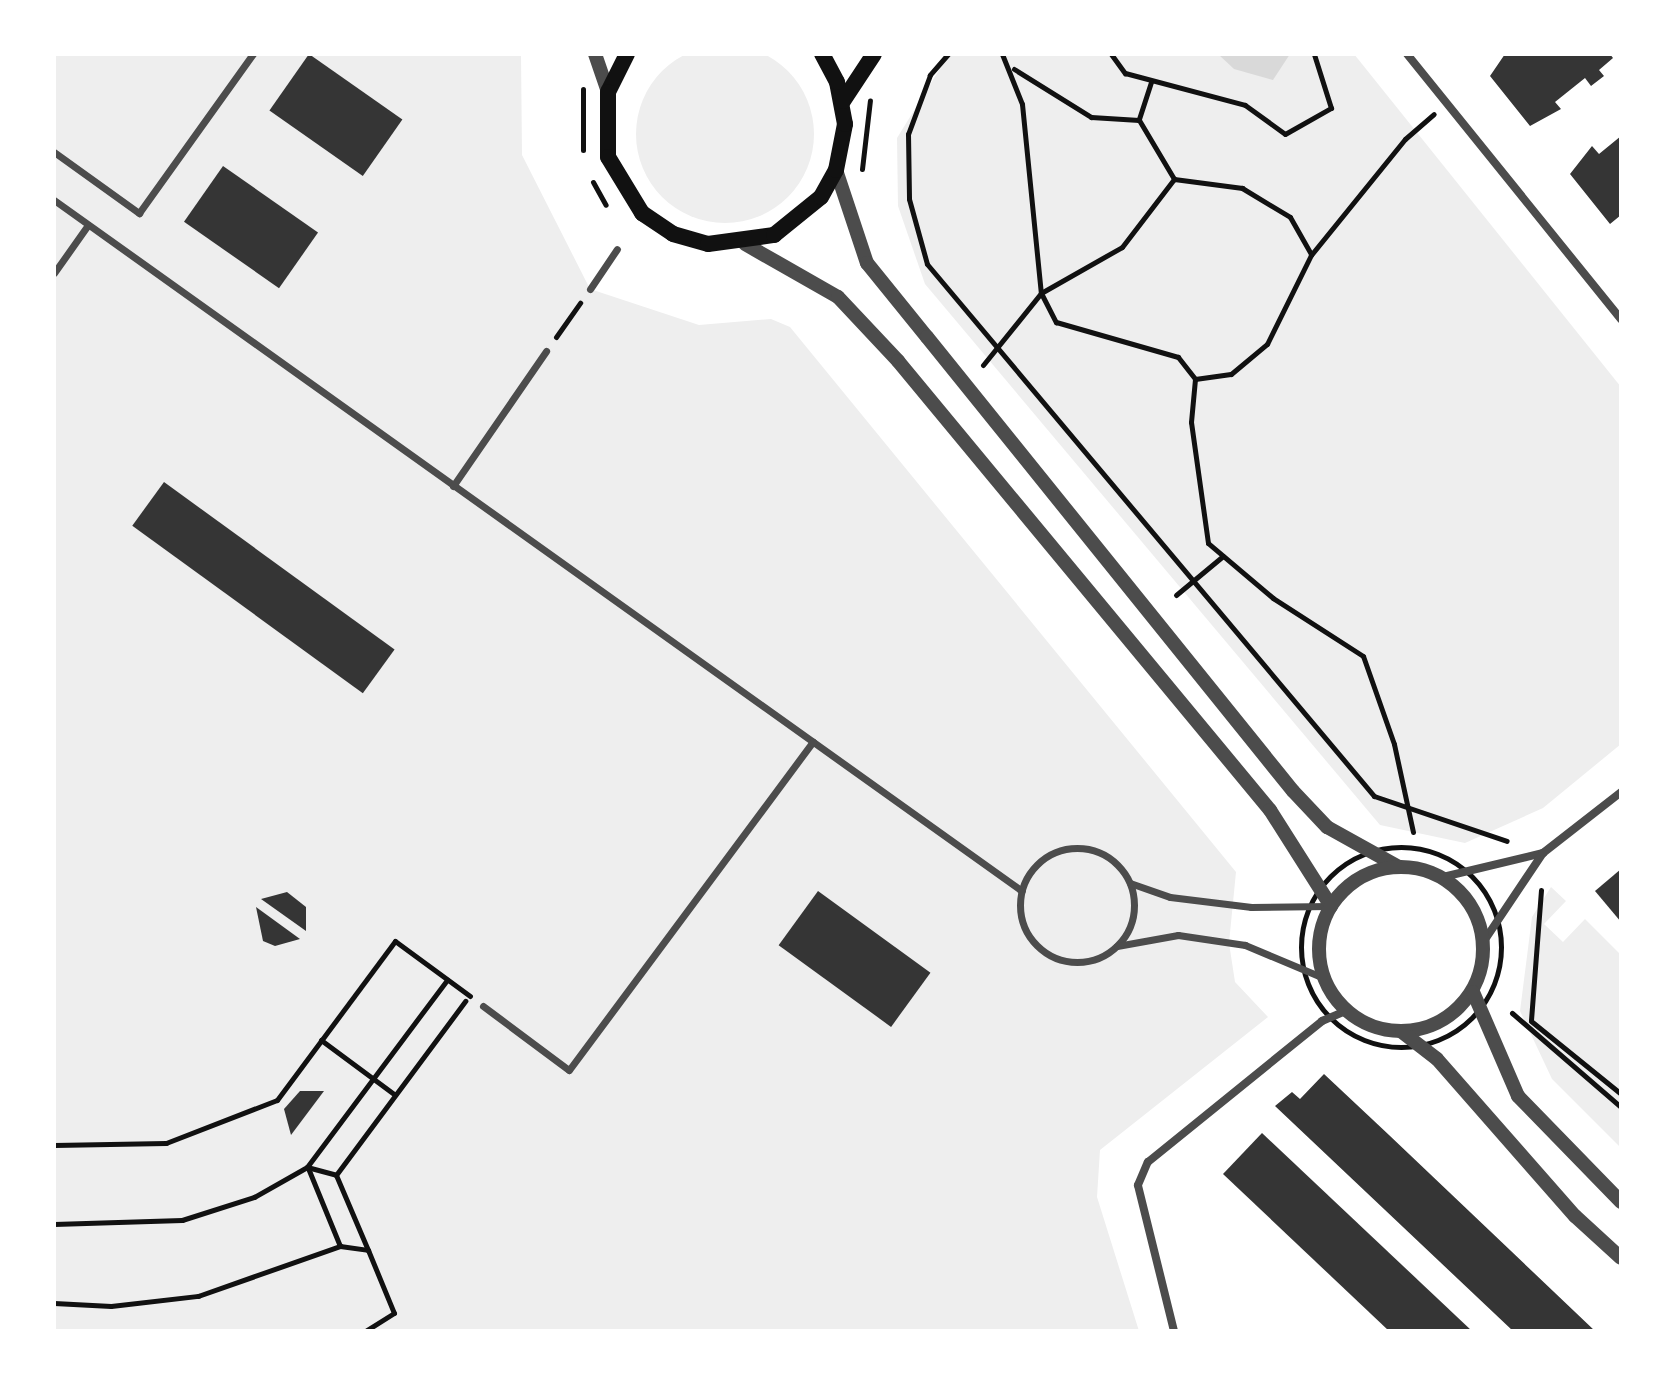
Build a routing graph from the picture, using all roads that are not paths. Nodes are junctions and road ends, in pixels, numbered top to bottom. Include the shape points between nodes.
1 (253, 54) edge
2 (595, 54) edge
3 (627, 54) edge
4 (822, 54) edge
5 (874, 54) edge
6 (1407, 54) edge
7 (608, 92) junction
8 (843, 101) junction
9 (55, 154) edge
10 (836, 170) junction
11 (54, 200) edge
12 (88, 225) junction
13 (745, 244) junction
14 (617, 249) dead end
15 (54, 273) edge
16 (590, 289) road end
17 (1621, 319) edge
18 (546, 351) road end
19 (453, 486) junction
20 (813, 742) junction
21 (1621, 792) edge
22 (1543, 853) junction
23 (1399, 867) junction
24 (1443, 877) junction
25 (1130, 883) junction
26 (1022, 891) junction
27 (1331, 906) junction
28 (1484, 941) junction
29 (1117, 946) junction
30 (1324, 978) junction
31 (1473, 992) junction
32 (483, 1006) road end
33 (1346, 1011) junction
34 (1402, 1032) junction
35 (1621, 1202) edge
36 (1621, 1258) edge
37 (1174, 1331) edge

1 - 9 street via 139,213
2 - 7 street
3 - 7 main road
4 - 8 main road
5 - 8 main road
6 - 17 street
7 - 13 main road via 608,157 642,213 673,234
8 - 10 main road
10 - 13 main road via 800,219
10 - 23 street via 867,263 1293,791 1327,827
11 - 12 street
12 - 15 street
12 - 19 street
13 - 27 street via 838,297 898,361 1270,810
14 - 16 street
18 - 19 street
19 - 20 street
20 - 26 street
20 - 32 street via 569,1070
21 - 22 street
22 - 24 street
22 - 28 street
23 - 24 street
23 - 27 street via 1372,872
24 - 28 street via 1463,894
25 - 26 street via 1108,856 1073,848 1041,861
25 - 27 street via 1170,897
25 - 29 street via 1134,916
26 - 29 street via 1024,927 1049,955 1085,961
27 - 30 street via 1321,929
28 - 31 street
29 - 30 street via 1178,935 1245,945
30 - 33 street
31 - 34 street via 1443,1021
31 - 35 street via 1518,1096
33 - 34 street
33 - 37 street via 1330,1018 1148,1162 1138,1185
34 - 36 street

